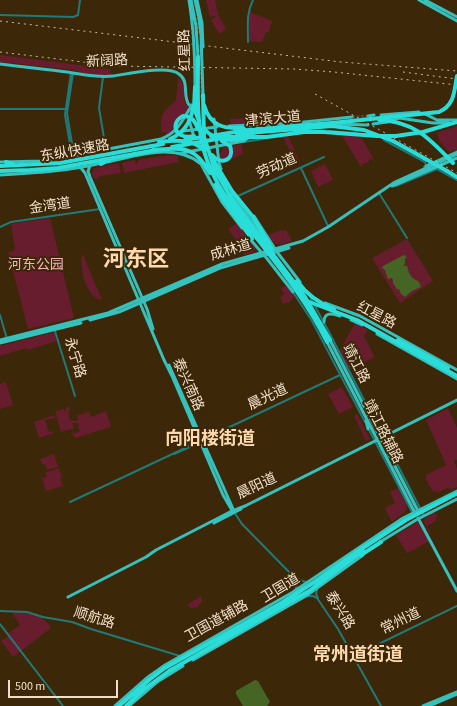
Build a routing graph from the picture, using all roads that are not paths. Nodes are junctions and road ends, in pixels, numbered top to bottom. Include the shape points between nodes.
1 (80, 0) edge
2 (189, 0) edge
3 (196, 0) edge
4 (254, 0) edge
5 (419, 0) edge
6 (425, 0) edge
7 (189, 4) dead end
8 (0, 15) edge
9 (457, 17) edge
10 (457, 21) edge
11 (196, 26) junction
12 (248, 42) dead end
13 (195, 46) junction
14 (195, 52) junction
15 (200, 57) junction
16 (0, 64) edge
17 (72, 73) junction
18 (198, 76) junction
19 (457, 76) edge
20 (103, 77) junction
21 (195, 87) junction
22 (202, 95) junction
23 (192, 105) junction
24 (66, 109) junction
25 (0, 110) edge
26 (189, 110) junction
27 (374, 115) dead end
28 (381, 115) dead end
29 (368, 116) tunnel mouth
30 (352, 117) tunnel mouth
31 (203, 118) junction
32 (214, 119) junction
33 (457, 122) edge
34 (333, 124) junction
35 (373, 124) dead end
36 (368, 125) dead end
37 (228, 126) junction
38 (282, 126) junction
39 (215, 128) junction
40 (193, 129) junction
41 (355, 129) junction
42 (173, 132) junction
43 (253, 132) junction
44 (200, 133) junction
45 (169, 135) junction
46 (212, 135) junction
47 (228, 137) junction
48 (210, 140) junction
49 (160, 142) junction
50 (237, 142) junction
51 (217, 146) junction
52 (172, 147) junction
53 (153, 148) junction
54 (106, 150) junction
55 (196, 150) junction
56 (179, 153) junction
57 (457, 155) edge
58 (73, 156) junction
59 (117, 157) junction
60 (324, 157) dead end
61 (0, 162) edge
62 (6, 162) junction
63 (212, 162) junction
64 (101, 164) junction
65 (201, 164) junction
66 (20, 165) junction
67 (44, 165) junction
68 (0, 166) edge
69 (90, 166) junction
70 (424, 167) junction
71 (457, 167) edge
72 (81, 168) junction
73 (301, 168) junction
74 (0, 171) edge
75 (211, 173) junction
76 (0, 175) edge
77 (457, 178) edge
78 (395, 182) junction
79 (216, 186) junction
80 (231, 186) junction
81 (392, 186) junction
82 (379, 193) junction
83 (217, 194) junction
84 (238, 196) junction
85 (219, 198) junction
86 (101, 208) junction
87 (244, 222) junction
88 (0, 227) edge
89 (328, 227) junction
90 (407, 238) dead end
91 (252, 239) joint
92 (273, 245) junction
93 (281, 249) junction
94 (273, 250) junction
95 (264, 254) junction
96 (281, 257) junction
97 (289, 273) junction
98 (306, 289) junction
99 (293, 292) junction
100 (150, 297) junction
101 (142, 301) junction
102 (313, 305) junction
103 (334, 312) junction
104 (0, 316) edge
105 (150, 316) junction
106 (320, 316) junction
107 (355, 318) junction
108 (0, 320) edge
109 (311, 320) junction
110 (323, 321) junction
111 (314, 324) junction
112 (54, 328) junction
113 (5, 334) junction
114 (11, 338) junction
115 (6, 340) junction
116 (329, 341) junction
117 (0, 342) edge
118 (457, 370) edge
119 (341, 374) junction
120 (457, 376) edge
121 (75, 396) dead end
122 (457, 400) edge
123 (366, 413) junction
124 (376, 423) junction
125 (368, 429) junction
126 (201, 441) junction
127 (378, 441) junction
128 (457, 491) edge
129 (457, 496) edge
130 (70, 502) dead end
131 (230, 505) junction
132 (239, 509) junction
133 (417, 510) junction
134 (234, 511) junction
135 (420, 517) junction
136 (403, 518) junction
137 (408, 525) junction
138 (374, 537) junction
139 (380, 542) junction
140 (353, 557) junction
141 (310, 582) junction
142 (316, 590) junction
143 (457, 590) edge
144 (293, 592) junction
145 (287, 596) junction
146 (306, 596) junction
147 (68, 597) dead end
148 (283, 602) junction
149 (457, 606) edge
150 (0, 612) edge
151 (268, 617) junction
152 (0, 624) edge
153 (180, 656) junction
154 (354, 656) junction
155 (148, 677) junction
156 (146, 683) junction
157 (457, 693) edge
158 (128, 698) junction
159 (122, 700) junction
160 (132, 703) edge
161 (63, 706) edge
162 (115, 706) edge
163 (119, 706) edge
164 (126, 706) edge
165 (382, 706) edge
166 (423, 706) edge
167 (429, 706) edge

1 - 8 street via 78,15 73,17
2 - 7 main road
2 - 11 main road, 红星路, bridge
2 - 13 main road, bridge
3 - 15 main road, bridge via 203,28
4 - 12 street via 249,9
5 - 10 main road
6 - 9 main road
11 - 13 main road, bridge
11 - 15 main road, 红星路, bridge
13 - 14 main road, bridge
14 - 18 main road, bridge
14 - 21 main road, bridge
15 - 18 highway, 红星路, bridge
15 - 22 main road, 红星路, bridge
16 - 17 main road, 新阔路
17 - 20 main road, 新阔路
17 - 24 street
18 - 44 highway, 红星路, bridge
19 - 34 highway, bridge via 452,102 439,112
20 - 23 main road, 新阔路 via 146,71 176,72 185,82 187,101
20 - 54 street via 99,108
21 - 41 highway, bridge via 194,108 198,120 207,132 222,140 286,132
21 - 49 highway, bridge via 192,114 187,126 176,136
22 - 31 highway, 红星路, bridge
22 - 38 highway, bridge via 208,115 218,125 234,128
23 - 26 main road
23 - 32 main road via 205,106
24 - 25 street
24 - 58 street
26 - 40 main road via 188,115
26 - 42 main road
27 - 29 main road
28 - 33 main road via 419,112 437,120
30 - 37 main road
31 - 48 highway, bridge via 207,144 212,155 221,161 228,158 231,151 229,145 223,141
31 - 63 highway, 红星路, bridge via 204,137
32 - 37 main road
32 - 39 main road
33 - 35 main road via 437,123 399,118
33 - 47 highway, bridge via 423,132 396,136 312,132 267,137
34 - 36 main road, 津滨大道
34 - 38 highway, 津滨大道
34 - 50 main road via 261,130 246,140
34 - 71 highway, bridge via 377,120 405,125 425,136
37 - 39 main road
38 - 46 highway, 津滨大道, bridge
39 - 40 main road
39 - 51 main road
40 - 42 main road
40 - 55 main road
41 - 43 highway, 津滨大道, bridge via 332,126
41 - 77 highway, 津滨大道, bridge via 393,142
42 - 45 main road
43 - 47 highway
43 - 52 highway, 津滨大道, bridge
44 - 46 highway, bridge via 191,118 183,116 177,122 176,130 182,136
44 - 75 highway, 红星路, bridge
45 - 54 main road via 150,142
45 - 56 street via 175,136
46 - 53 highway, 津滨大道, bridge
47 - 48 highway, bridge
48 - 52 highway, bridge
49 - 67 highway, bridge
49 - 97 highway, bridge via 186,141 206,151
50 - 51 main road
50 - 70 street via 329,131 367,134 386,140 425,162
51 - 55 main road
51 - 80 main road via 220,167
52 - 53 highway, 津滨大道, bridge
53 - 59 highway, 东纵快速路
53 - 67 highway, 东纵快速路
53 - 75 highway, bridge via 189,151 199,157
54 - 58 main road
55 - 56 main road
55 - 65 main road
56 - 64 main road via 161,152
56 - 65 main road
57 - 70 main road
57 - 78 main road, 成林道
57 - 81 main road
57 - 81 main road
58 - 62 main road via 45,161
59 - 64 highway
59 - 74 highway, 东纵快速路 via 43,170
60 - 73 street, 劳动道
61 - 62 main road
62 - 66 highway
63 - 94 main road, bridge via 231,195
63 - 97 highway, 靖江路, bridge via 233,201
64 - 69 main road
65 - 83 main road
66 - 67 highway
66 - 68 highway
69 - 72 main road
69 - 86 main road, 泰兴南路 via 88,171
70 - 78 main road
72 - 76 main road
72 - 86 main road, 泰兴南路
73 - 84 street, 劳动道
73 - 89 street
75 - 79 highway
75 - 87 highway, 靖江路, bridge
77 - 81 street via 434,170
78 - 82 main road, 成林道
79 - 87 highway, bridge
79 - 91 highway, bridge
80 - 83 street
80 - 84 main road
81 - 82 main road, 成林道
82 - 89 main road, 成林道
82 - 90 street
83 - 85 main road
84 - 92 main road via 255,216
85 - 94 main road via 224,197 229,201
85 - 95 main road via 257,249
86 - 88 street, 金湾道 via 11,222
86 - 101 main road, 泰兴南路
87 - 116 highway, 靖江路, bridge via 298,294
89 - 93 main road, 成林道 via 304,241
91 - 95 main road
92 - 93 main road
92 - 94 main road
93 - 94 main road, 成林道
93 - 96 main road
94 - 95 main road, 成林道
94 - 95 main road, 成林道
94 - 96 main road
95 - 99 main road
95 - 100 main road, 成林道 via 220,268
96 - 98 main road
97 - 103 highway, 红星路, bridge via 312,297
97 - 116 highway, 靖江路, bridge via 310,304
98 - 102 street, 靖江路辅路
98 - 107 main road via 320,301
99 - 102 highway, 红星路
99 - 109 street, 靖江路辅路
100 - 101 main road, 成林道
100 - 105 main road via 147,303
101 - 105 main road
101 - 112 main road, 成林道
101 - 112 main road, 成林道 via 110,315
101 - 126 main road, 泰兴南路 via 143,310
102 - 103 highway, 红星路
102 - 106 street, 靖江路辅路
103 - 107 highway, 红星路
103 - 110 main road via 325,316
104 - 113 street
105 - 126 main road, 泰兴南路 via 153,330
106 - 109 street via 316,320
106 - 110 street, 靖江路辅路
107 - 118 main road via 375,324
107 - 120 highway, 红星路
108 - 115 street
109 - 111 street, 靖江路辅路
110 - 111 street via 317,320
110 - 124 street, 靖江路辅路
111 - 119 street, 靖江路辅路
112 - 114 main road, 成林道
112 - 115 main road, 成林道
112 - 121 street, 永宁路
113 - 114 main road
113 - 115 street
114 - 115 main road, 成林道
115 - 117 main road, 成林道
116 - 123 main road, 靖江路
119 - 125 street, 靖江路辅路
119 - 126 street, 晨光道
122 - 127 main road, 晨阳道
123 - 124 street
123 - 125 main road
123 - 127 main road, 靖江路
124 - 127 street, 靖江路辅路
125 - 127 street, 靖江路辅路
126 - 130 street, 晨光道
126 - 131 main road, 泰兴南路
127 - 132 main road, 晨阳道
127 - 133 street, 靖江路辅路
127 - 133 street, 靖江路辅路
127 - 133 main road, 靖江路
128 - 133 main road, 卫国道辅路
129 - 135 main road, 卫国道辅路
129 - 140 highway, 卫国道, bridge via 406,520
131 - 132 main road
131 - 134 main road
132 - 134 main road, 晨阳道
133 - 135 main road, 靖江路
133 - 135 street, 靖江路辅路
133 - 136 main road, 卫国道辅路
134 - 141 street via 242,524 294,577 302,582
134 - 144 street via 242,525 296,580 297,586
134 - 147 main road, 晨阳道
135 - 137 main road, 卫国道辅路
135 - 143 main road, 靖江路
136 - 137 main road via 409,518
136 - 138 main road, 卫国道辅路
137 - 139 main road, 卫国道辅路
138 - 140 main road
138 - 141 main road, 卫国道辅路
139 - 140 highway
139 - 142 main road, 卫国道辅路
140 - 148 highway, 卫国道
140 - 151 highway, 卫国道 via 309,591
141 - 144 main road, 卫国道辅路
142 - 146 main road, 卫国道辅路
142 - 154 street, 泰兴路
144 - 145 main road, 卫国道辅路
145 - 148 main road
145 - 153 main road, 卫国道辅路
146 - 151 main road, 卫国道辅路
146 - 154 street, 泰兴路 via 317,598
148 - 156 highway, 卫国道 via 175,662
149 - 154 street, 常州道
150 - 153 street, 顺航路 via 27,612 72,622
151 - 160 highway, 卫国道 via 169,671
152 - 161 street
153 - 155 main road, 卫国道辅路
154 - 165 street, 泰兴路
155 - 156 main road
155 - 159 main road, 卫国道辅路
156 - 158 highway, 卫国道
157 - 166 main road
157 - 167 main road
158 - 159 highway
158 - 163 highway, 卫国道
159 - 162 main road, 卫国道辅路
160 - 164 highway, 卫国道

